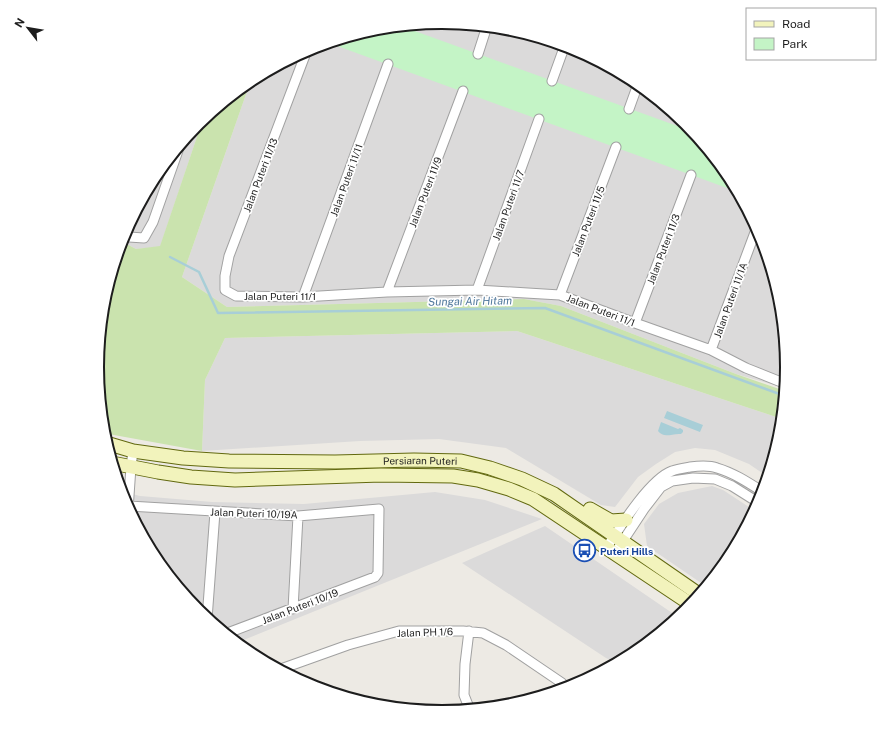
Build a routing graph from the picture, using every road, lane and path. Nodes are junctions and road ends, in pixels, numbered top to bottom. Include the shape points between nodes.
1 (485, 32) edge
2 (563, 51) edge
3 (478, 54) dead end
4 (304, 59) edge
5 (388, 64) dead end
6 (552, 81) dead end
7 (636, 90) edge
8 (463, 91) dead end
9 (629, 109) dead end
10 (539, 119) dead end
11 (616, 147) dead end
12 (175, 158) edge
13 (690, 174) dead end
14 (754, 235) edge
15 (130, 236) edge
16 (477, 290) junction
17 (386, 292) junction
18 (560, 295) junction
19 (236, 296) joint
20 (303, 297) junction
21 (635, 323) junction
22 (711, 350) junction
23 (780, 382) edge
24 (113, 445) edge
25 (133, 450) junction
26 (118, 465) edge
27 (131, 467) junction
28 (758, 489) edge
29 (554, 494) junction
30 (129, 498) edge
31 (754, 500) edge
32 (134, 508) edge
33 (215, 512) junction
34 (298, 516) junction
35 (626, 520) junction
36 (619, 539) junction
37 (611, 550) junction
38 (375, 577) joint
39 (695, 592) edge
40 (686, 601) edge
41 (293, 609) junction
42 (208, 611) edge
43 (231, 632) edge
44 (469, 632) junction
45 (285, 667) edge
46 (562, 683) dead end
47 (468, 705) edge

1 - 3 street
2 - 6 street
4 - 19 street, Jalan Puteri 11/13 via 230,256 225,276 225,290
5 - 20 street, Jalan Puteri 11/11
7 - 9 street
8 - 17 street, Jalan Puteri 11/9
10 - 16 street, Jalan Puteri 11/7
11 - 18 street, Jalan Puteri 11/5
12 - 15 street via 153,222 144,238
13 - 21 street, Jalan Puteri 11/3
14 - 22 street, Jalan Puteri 11/1A
16 - 17 street, Jalan Puteri 11/1
16 - 18 street, Jalan Puteri 11/1
17 - 20 street, Jalan Puteri 11/1
18 - 21 street, Jalan Puteri 11/1
19 - 20 street, Jalan Puteri 11/1
21 - 22 street, Jalan Puteri 11/1
22 - 23 street, Jalan Puteri 11/1
24 - 25 main road, Persiaran Puteri
25 - 27 street
25 - 29 main road, Persiaran Puteri via 183,458 229,461 461,461 522,479
26 - 27 main road, Persiaran Puteri
27 - 30 street
27 - 37 main road, Persiaran Puteri via 191,477 235,480 415,475 453,476 478,480 533,499
28 - 35 street via 718,468 695,466 671,471 654,483
29 - 35 main road via 578,501 611,521
29 - 36 main road, Persiaran Puteri
31 - 36 street via 715,479 692,478 672,481 661,487
32 - 33 street, Jalan Puteri 10/19A
33 - 34 street, Jalan Puteri 10/19A
33 - 42 street
34 - 38 street, Jalan Puteri 10/19A via 379,509 378,573
34 - 41 street
35 - 36 street
36 - 37 street
36 - 39 main road, Persiaran Puteri
37 - 40 main road, Persiaran Puteri
38 - 41 street, Jalan Puteri 10/19
41 - 43 street, Jalan Puteri 10/19
44 - 45 street, Jalan PH 1/6 via 399,631 348,645
44 - 46 street, Jalan PH 1/6 via 483,633 506,645
44 - 47 street via 464,695

